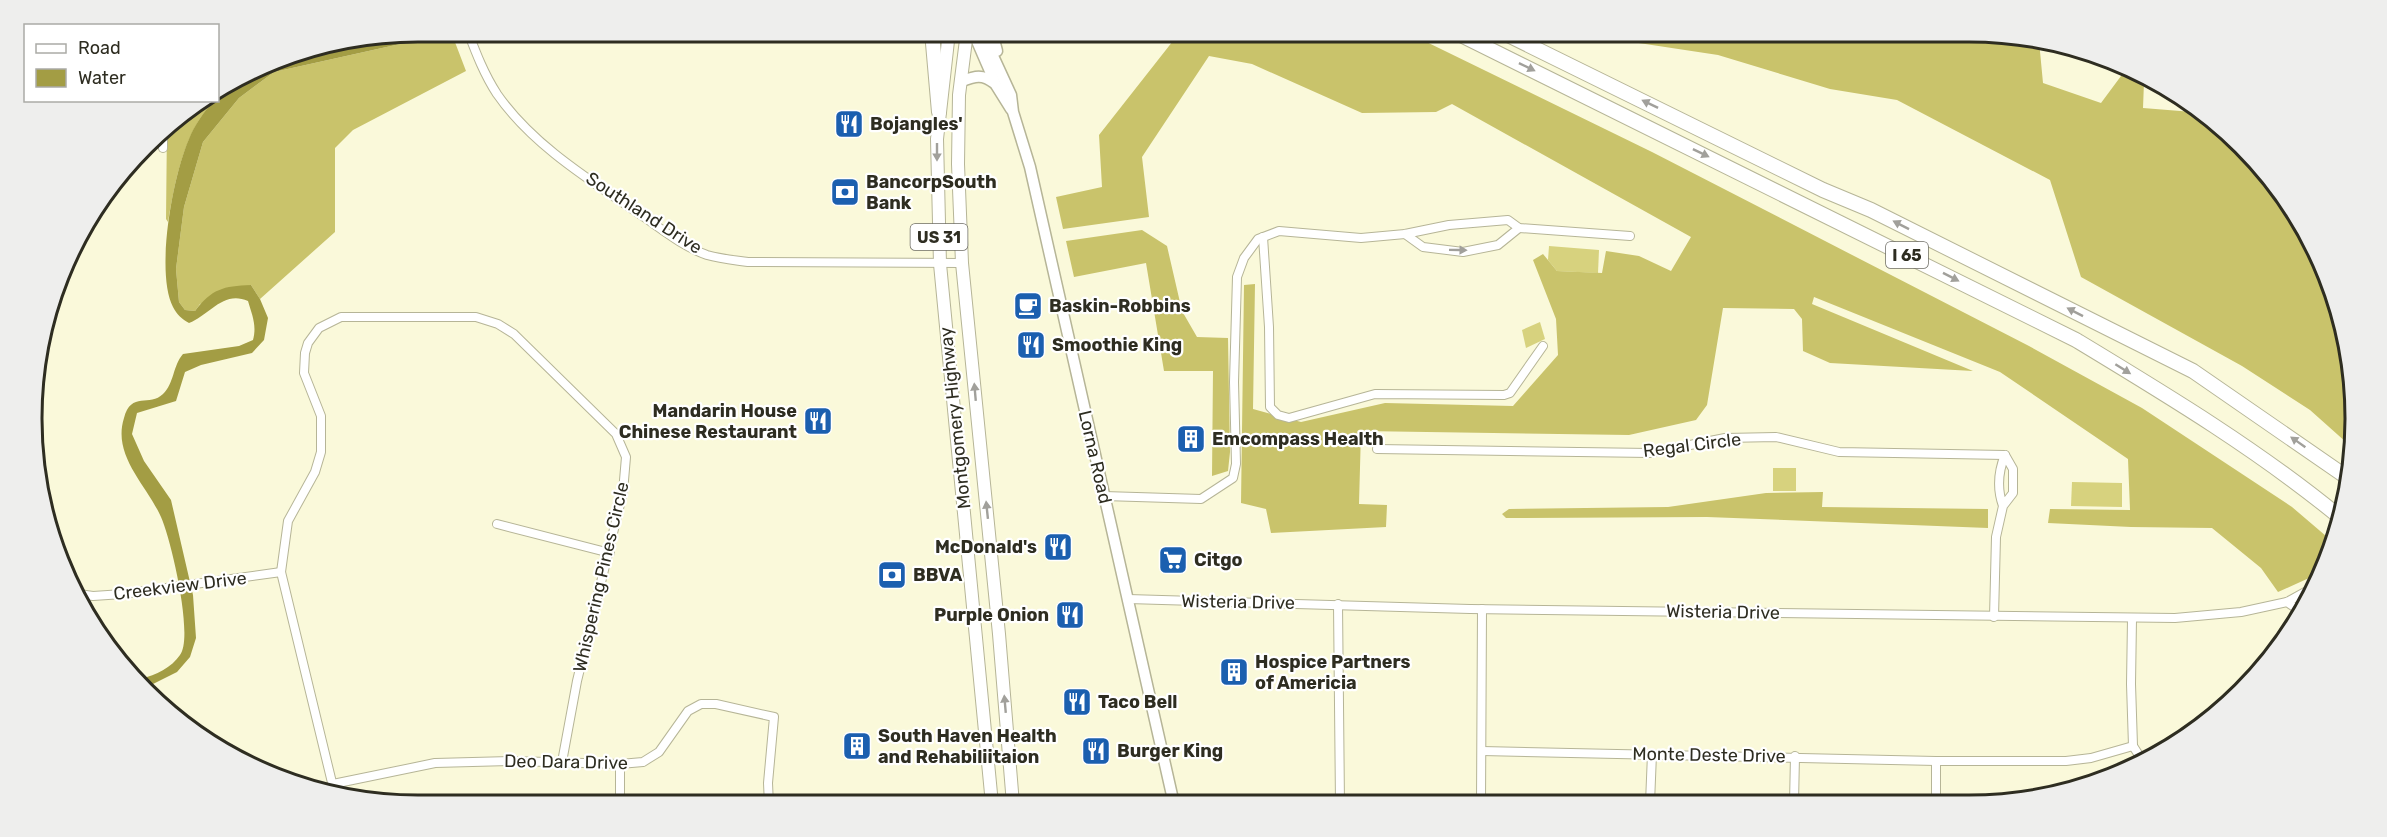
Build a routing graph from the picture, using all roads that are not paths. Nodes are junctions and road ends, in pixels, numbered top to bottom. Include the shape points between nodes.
1 (472, 42) edge
2 (933, 42) edge
3 (948, 42) edge
4 (966, 42) edge
5 (977, 42) edge
6 (987, 42) edge
7 (994, 42) edge
8 (1475, 42) edge
9 (1523, 42) edge
10 (1532, 42) edge
11 (1563, 61) junction
12 (998, 64) junction
13 (962, 81) junction
14 (996, 85) junction
15 (939, 112) junction
16 (1013, 112) junction
17 (163, 142) edge
18 (163, 148) dead end
19 (1519, 228) junction
20 (1405, 234) junction
21 (1630, 236) dead end
22 (1263, 237) junction
23 (962, 263) junction
24 (940, 264) junction
25 (1543, 346) dead end
26 (1377, 449) dead end
27 (2005, 455) junction
28 (2341, 473) edge
29 (1104, 496) junction
30 (2003, 506) junction
31 (2333, 512) edge
32 (497, 524) dead end
33 (609, 553) junction
34 (281, 572) junction
35 (86, 594) edge
36 (2302, 594) edge
37 (1128, 599) junction
38 (2287, 602) junction
39 (1338, 604) junction
40 (2295, 607) edge
41 (1482, 609) junction
42 (1994, 616) junction
43 (2132, 619) junction
44 (2133, 746) junction
45 (1482, 751) junction
46 (1652, 754) junction
47 (2138, 754) edge
48 (1795, 756) junction
49 (1936, 761) junction
50 (562, 762) junction
51 (620, 764) junction
52 (333, 784) joint
53 (620, 795) edge
54 (769, 795) edge
55 (991, 795) edge
56 (1012, 795) edge
57 (1172, 795) edge
58 (1340, 795) edge
59 (1482, 795) edge
60 (1650, 795) edge
61 (1794, 795) edge
62 (1936, 795) edge

1 - 24 street, Southland Drive via 498,94 530,133 619,200 706,254 748,262
2 - 15 highway
3 - 15 main road, Montgomery Highway / US 31
4 - 13 main road, Montgomery Highway / US 31
5 - 14 street, Lorna Road
6 - 12 street, Lorna Road
7 - 12 street
8 -> 31 highway, I 65 via 2076,340 2262,459
9 - 11 highway, I 65
10 - 11 highway
28 -> 11 highway, I 65 via 2193,371
12 - 16 street, Lorna Road via 1011,95
13 - 14 street via 986,76
13 - 23 main road, Montgomery Highway / US 31 via 958,180
14 - 16 street, Lorna Road
15 -> 24 main road, Montgomery Highway / US 31
16 - 29 street, Lorna Road via 1030,167
17 - 18 street
19 - 20 street via 1508,220
20 -> 19 street via 1423,247 1463,252 1498,245
19 - 21 street
20 - 22 street via 1361,238 1279,231
22 - 25 street via 1270,407 1278,415 1289,418 1375,394 1503,395 1510,393
22 - 29 street via 1258,238 1244,258 1237,278 1233,478 1201,498
23 - 24 street, Southland Drive
56 -> 23 main road, Montgomery Highway / US 31
24 - 55 main road, Montgomery Highway / US 31
26 - 27 street, Regal Circle via 1650,453 1725,438 1776,437 1839,452
27 - 30 street via 1999,469
27 - 30 street via 2013,469 2013,493
29 - 37 street, Lorna Road
30 - 42 street via 1996,537
32 - 33 street
33 - 34 street, Whispering Pines Circle via 623,492 626,457 616,434 514,334 476,317 341,317 319,328 305,353 304,373 321,416 321,452 315,472 288,520
33 - 50 street, Whispering Pines Circle via 577,681
34 - 35 street, Creekview Drive via 109,596
34 - 52 street, Whispering Pines Circle
36 - 38 street, Wisteria Drive
37 - 39 street, Wisteria Drive
37 - 57 street, Lorna Road
38 - 40 street
38 - 43 street, Wisteria Drive via 2218,615
39 - 41 street, Wisteria Drive
39 - 58 street
41 - 42 street, Wisteria Drive
41 - 45 street
42 - 43 street, Wisteria Drive
43 - 44 street
44 - 47 street
44 - 49 street, Monte Deste Drive via 2066,761
45 - 46 street, Monte Deste Drive
45 - 59 street
46 - 48 street, Monte Deste Drive
46 - 60 street
48 - 49 street, Monte Deste Drive
48 - 61 street
49 - 62 street
50 - 51 street, Deo Dara Drive
50 - 52 street, Deo Dara Drive via 435,763
51 - 53 street
51 - 54 street, Deo Dara Drive via 642,762 659,752 688,711 701,704 716,704 774,717

